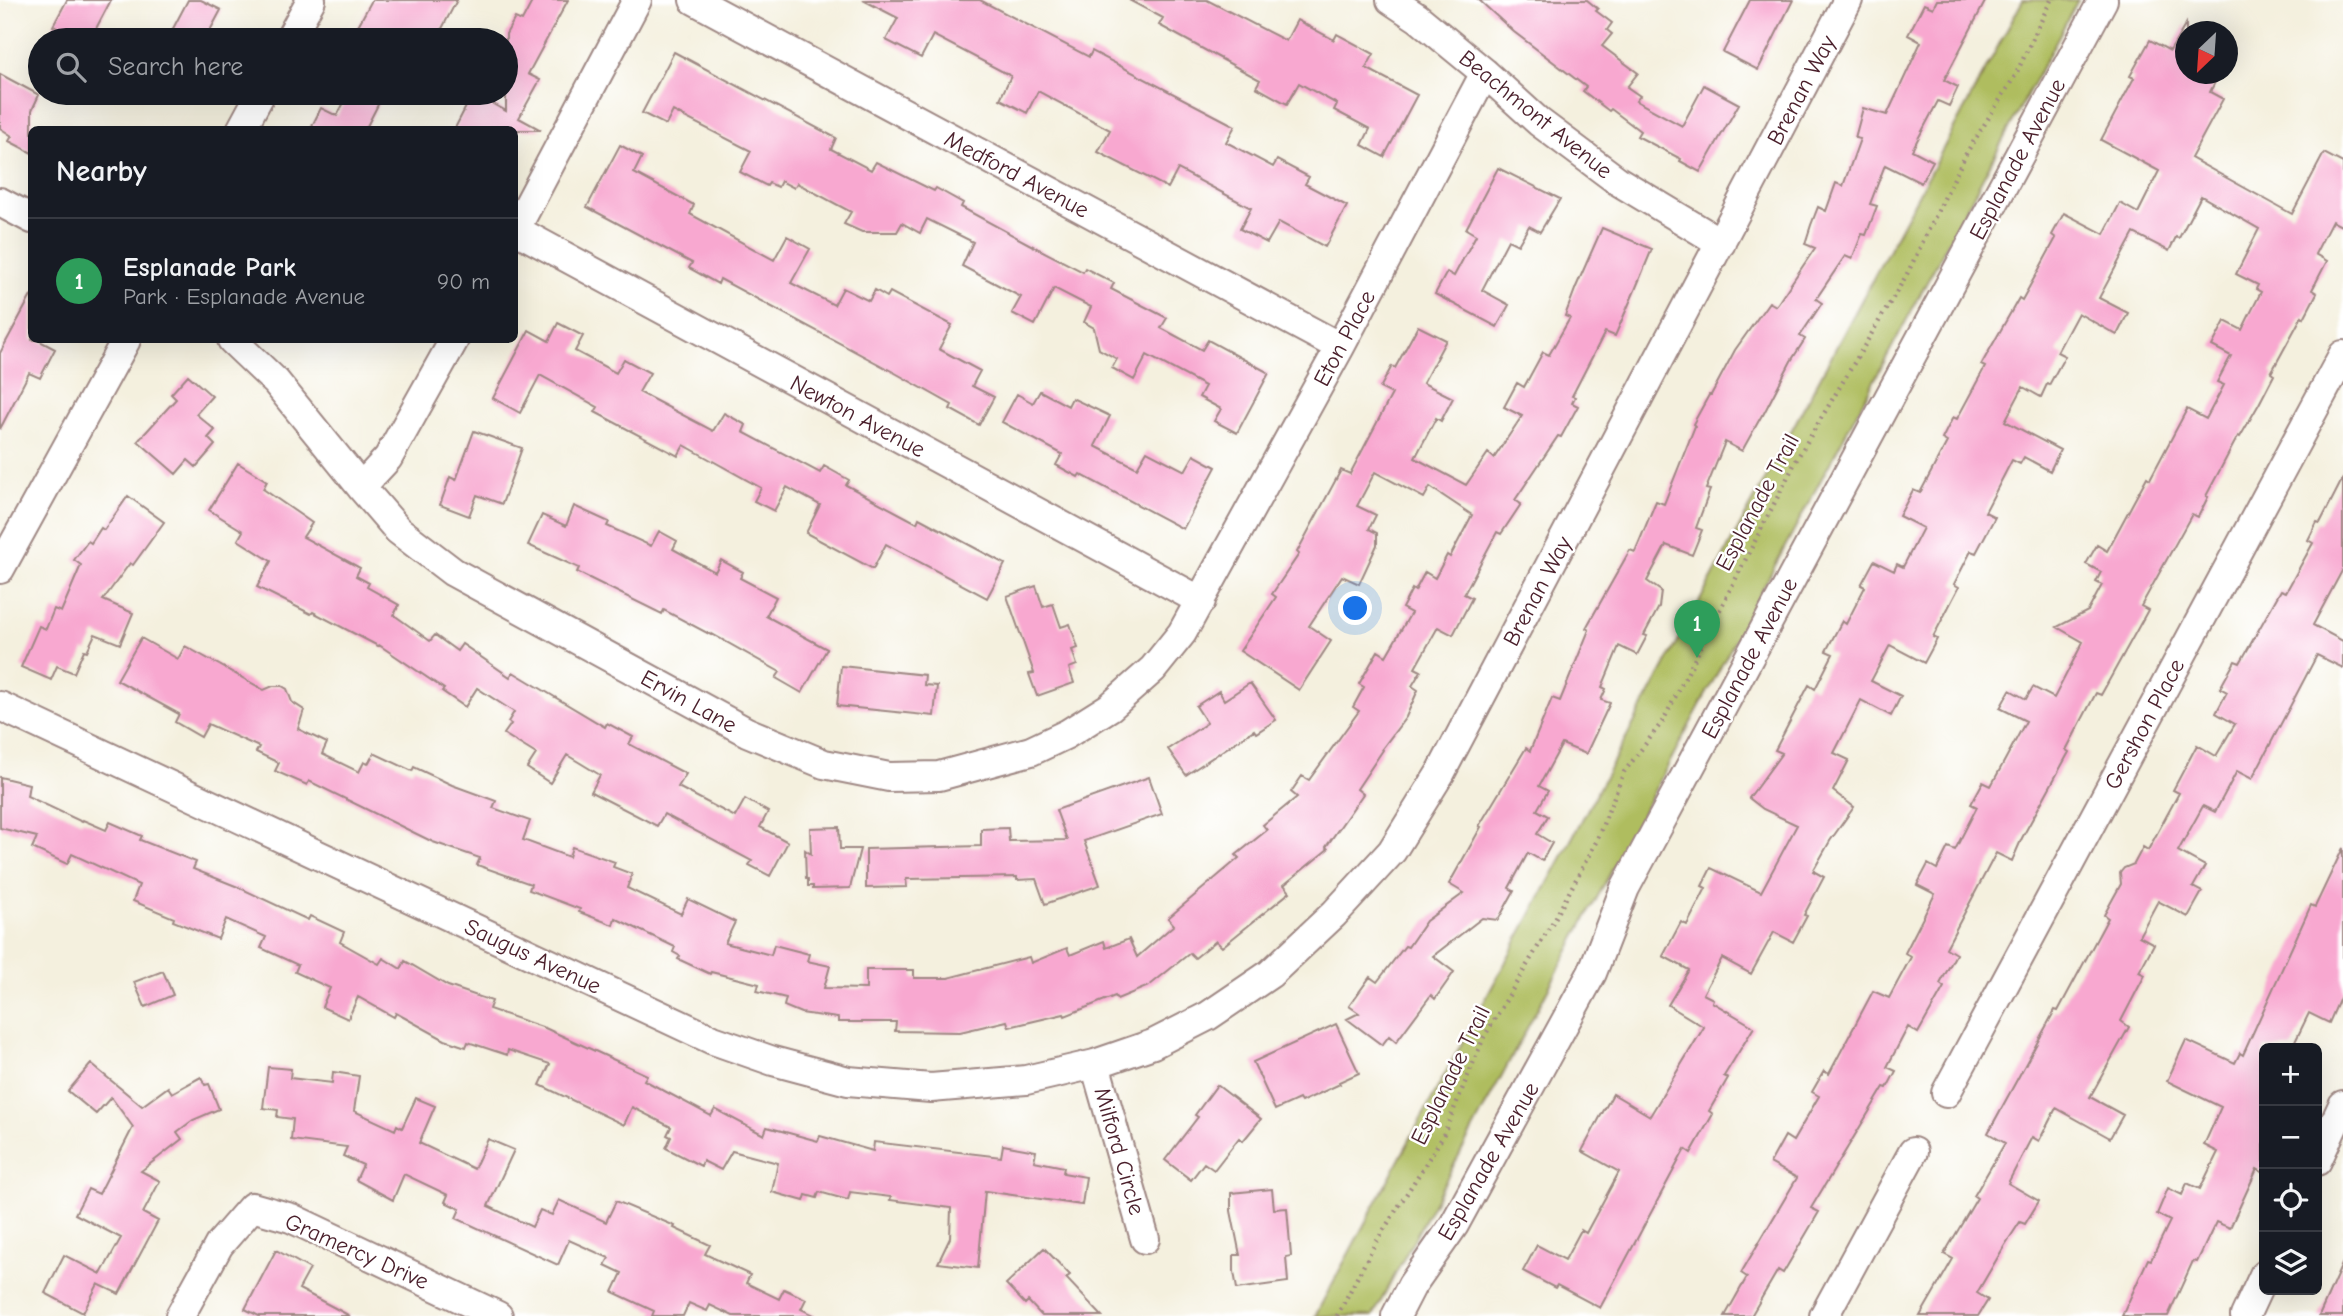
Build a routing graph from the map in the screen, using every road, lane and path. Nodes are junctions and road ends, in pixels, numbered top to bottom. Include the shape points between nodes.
1 (312, 0) edge
2 (637, 0) edge
3 (694, 0) edge
4 (1391, 0) edge
5 (1849, 0) edge
6 (2050, 0) edge
7 (2103, 0) edge
8 (296, 28) edge
9 (1485, 73) junction
10 (255, 105) edge
11 (243, 126) edge
12 (0, 202) edge
13 (28, 217) edge
14 (518, 225) edge
15 (518, 233) edge
16 (1721, 243) junction
17 (124, 343) edge
18 (235, 343) edge
19 (452, 343) edge
20 (1340, 347) junction
21 (2343, 355) edge
22 (361, 488) junction
23 (0, 569) edge
24 (1200, 601) junction
25 (0, 706) edge
26 (1095, 1064) junction
27 (1946, 1093) dead end
28 (2343, 1105) edge
29 (2322, 1150) edge
30 (1913, 1152) dead end
31 (1145, 1239) dead end
32 (2259, 1286) edge
33 (180, 1316) edge
34 (498, 1316) edge
35 (1336, 1316) edge
36 (1396, 1316) edge
37 (1824, 1316) edge
38 (2245, 1316) edge

1 - 8 street
2 - 14 street
3 - 20 street, Medford Avenue
4 - 9 street, Beachmont Avenue
5 - 16 street, Brenan Way
6 - 35 path, Esplanade Trail via 2015,76 1967,152 1906,276 1798,457 1663,722 1624,772 1583,867 1484,1037 1442,1138
7 - 36 street, Esplanade Avenue via 1625,888 1592,973 1454,1225
9 - 16 street, Beachmont Avenue via 1539,122 1618,181
9 - 20 street, Eton Place
10 - 11 street
12 - 13 street
15 - 24 street, Newton Avenue
16 - 26 street, Brenan Way via 1441,772 1391,851 1334,914 1270,974 1175,1033
17 - 23 street
18 - 22 street, Ervin Lane via 276,382
19 - 22 street via 388,458
20 - 24 street, Eton Place
21 - 27 street, Gershon Place
22 - 24 street, Ervin Lane via 398,530 453,572 747,732 824,764 889,777 939,776 1031,751 1067,734 1110,708 1153,669
25 - 26 street, Saugus Avenue via 713,1040 773,1061 848,1081 931,1088 1026,1080
26 - 31 street, Milford Circle
28 - 29 street
30 - 37 street
32 - 38 street
33 - 34 street, Gramercy Drive via 219,1245 252,1207 291,1219

